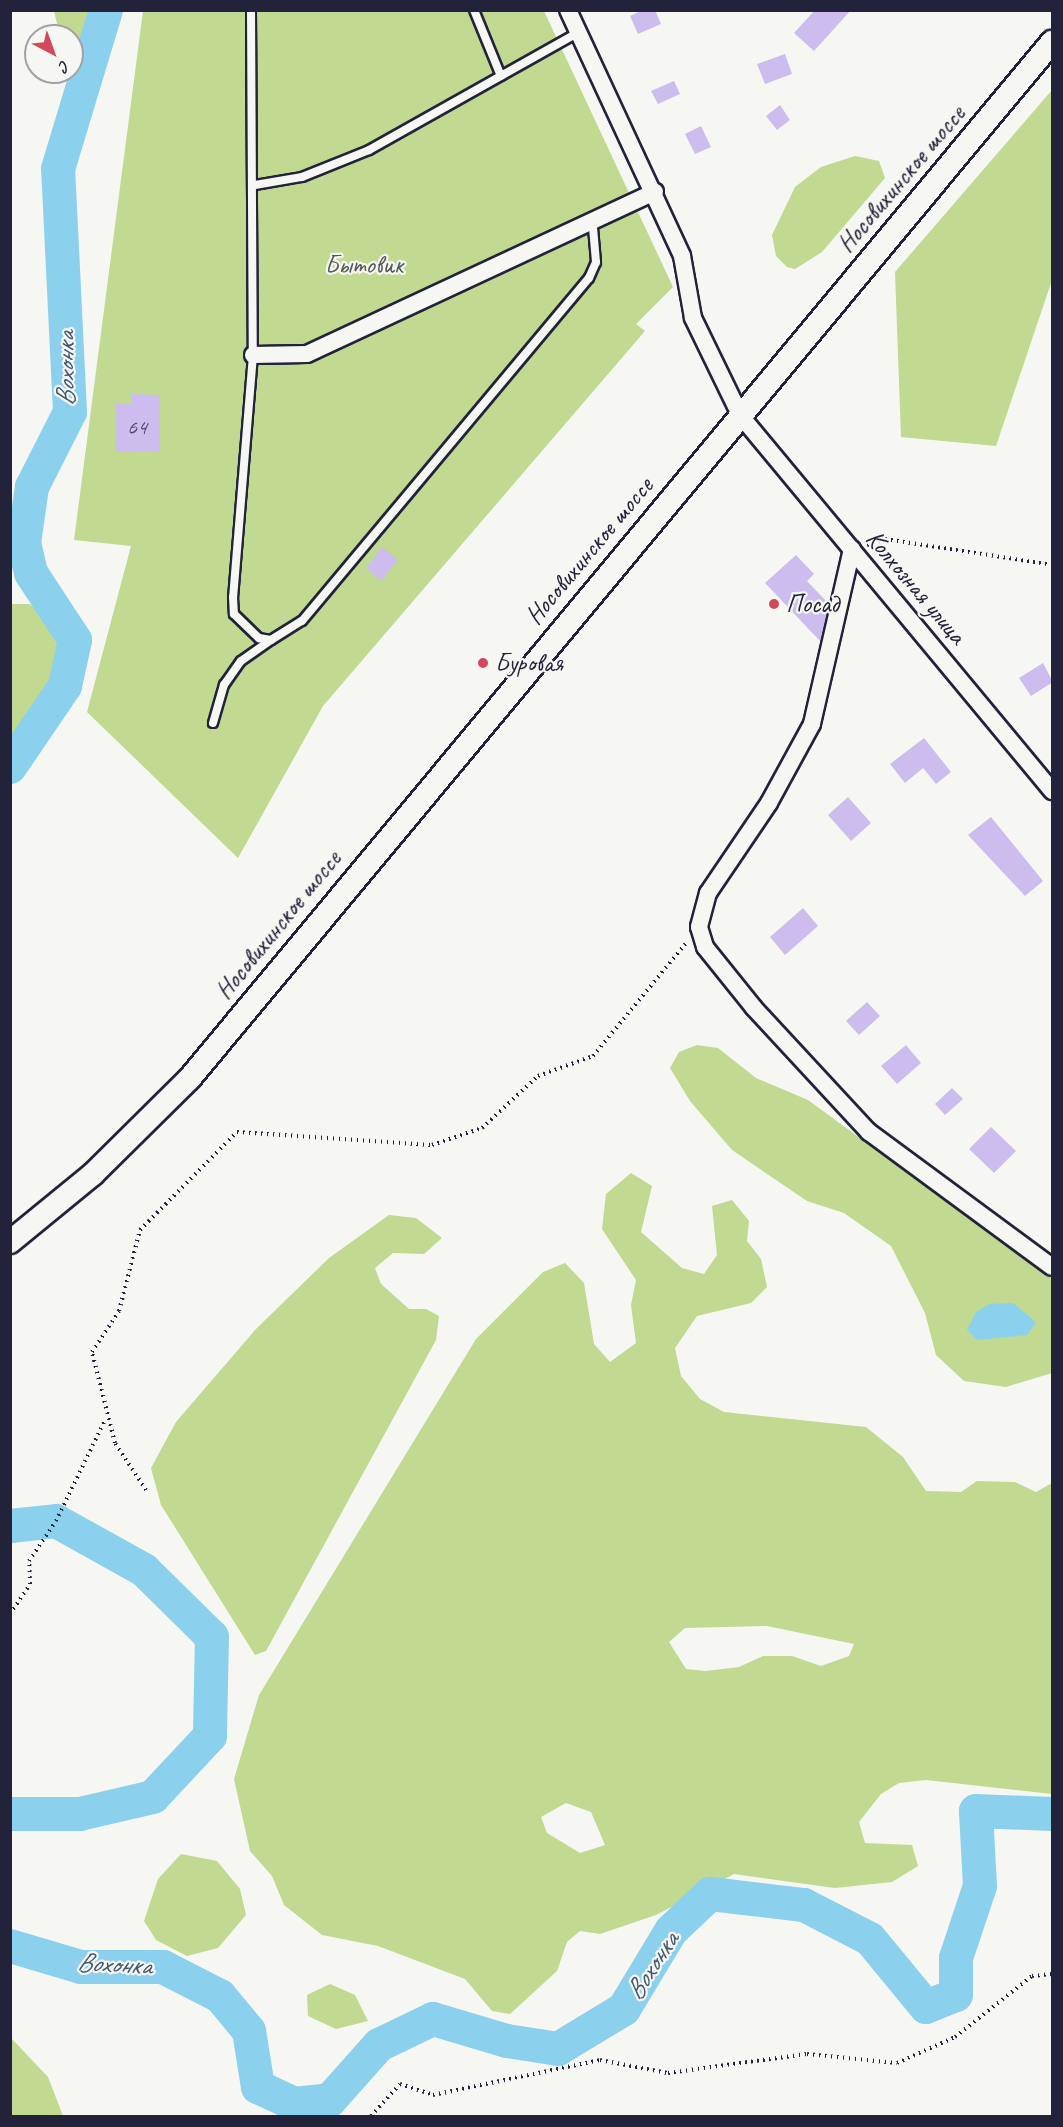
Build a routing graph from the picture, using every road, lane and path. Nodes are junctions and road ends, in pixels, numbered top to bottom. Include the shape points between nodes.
1 (252, 10) edge
2 (474, 10) edge
3 (568, 10) edge
4 (579, 32) junction
5 (1053, 42) edge
6 (501, 76) junction
7 (255, 185) junction
8 (655, 192) junction
9 (593, 225) junction
10 (253, 355) junction
11 (740, 415) junction
12 (852, 549) junction
13 (1053, 565) edge
14 (271, 640) junction
15 (213, 723) dead end
16 (1053, 791) edge
17 (699, 927) junction
18 (10, 1242) edge
19 (1053, 1267) edge
20 (106, 1419) junction
21 (146, 1490) dead end
22 (10, 1614) edge
23 (1053, 1974) edge
24 (371, 2116) edge

1 - 7 lane
2 - 6 lane
3 - 4 street, Колхозная улица
4 - 6 lane
4 - 8 street, Колхозная улица
5 - 11 main road, Носовихинское шоссе
6 - 7 lane via 369,150 302,177
7 - 10 lane
8 - 9 street
8 - 11 street, Колхозная улица via 682,256 693,318
9 - 10 street via 307,354
9 - 14 lane via 596,262 589,278 302,621
10 - 14 lane via 234,614 259,638
11 - 12 street, Колхозная улица
11 - 18 main road, Носовихинское шоссе via 190,1078 93,1174
12 - 13 path via 885,539
12 - 16 street, Колхозная улица
12 - 17 street via 812,724 769,803 708,893
14 - 15 lane via 241,661 224,685
17 - 19 street via 705,947 754,1008 869,1132
17 - 20 path via 593,1056 538,1076 482,1128 432,1145 237,1132 140,1230 118,1311 92,1352
20 - 21 path
20 - 22 path via 56,1521 29,1562 30,1584
23 - 24 path via 1032,1976 955,2037 897,2063 807,2054 668,2073 600,2060 433,2095 400,2084

